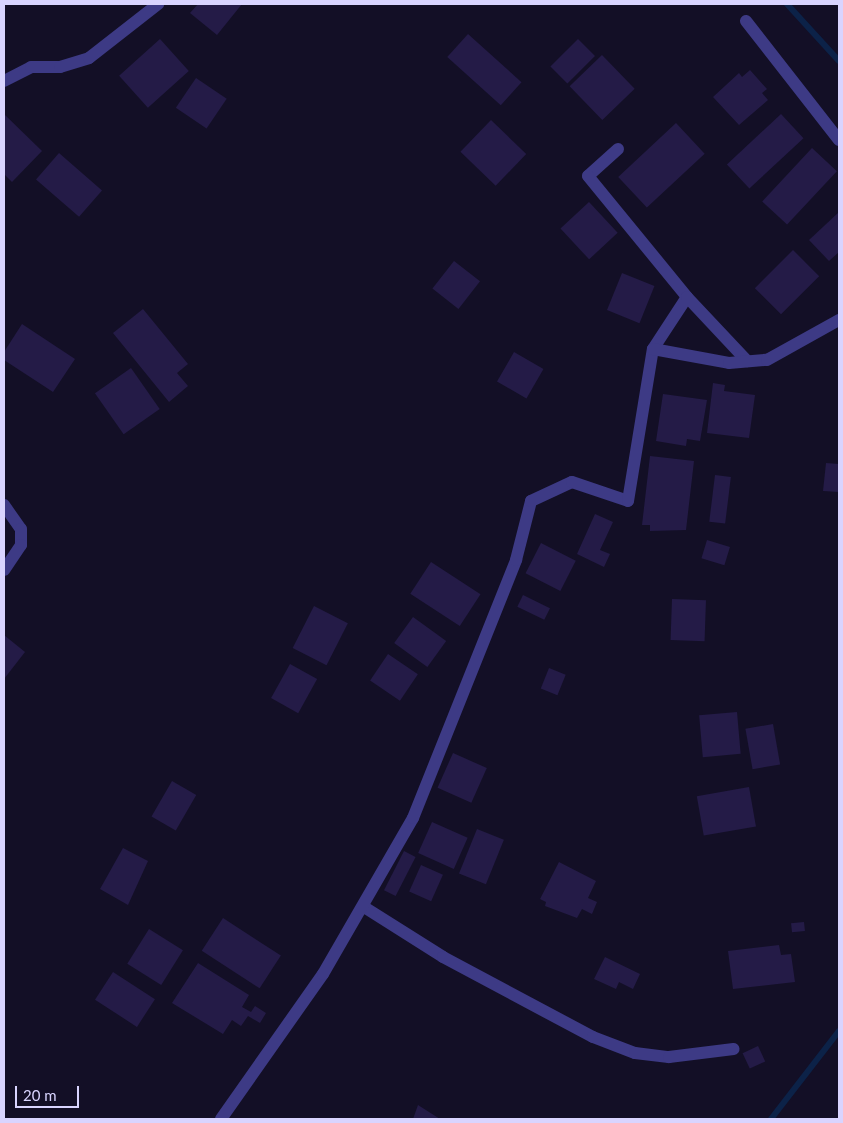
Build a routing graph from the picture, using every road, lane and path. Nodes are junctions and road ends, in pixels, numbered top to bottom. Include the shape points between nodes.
1 (158, 4) edge
2 (746, 21) dead end
3 (4, 81) edge
4 (839, 140) edge
5 (618, 149) dead end
6 (687, 297) junction
7 (839, 320) edge
8 (653, 349) junction
9 (747, 362) junction
10 (4, 505) edge
11 (4, 570) edge
12 (364, 907) junction
13 (734, 1049) dead end
14 (221, 1119) edge

1 - 3 street via 89,58 60,67 31,67
2 - 4 street
5 - 6 street via 588,176
6 - 8 street
6 - 9 street
7 - 9 street via 767,360
8 - 9 street via 729,363
8 - 12 street via 628,501 572,482 531,501 516,560 413,818
10 - 11 street via 21,529 21,545
12 - 13 street via 443,957 593,1037 635,1053 669,1057
12 - 14 street via 342,936 323,974

